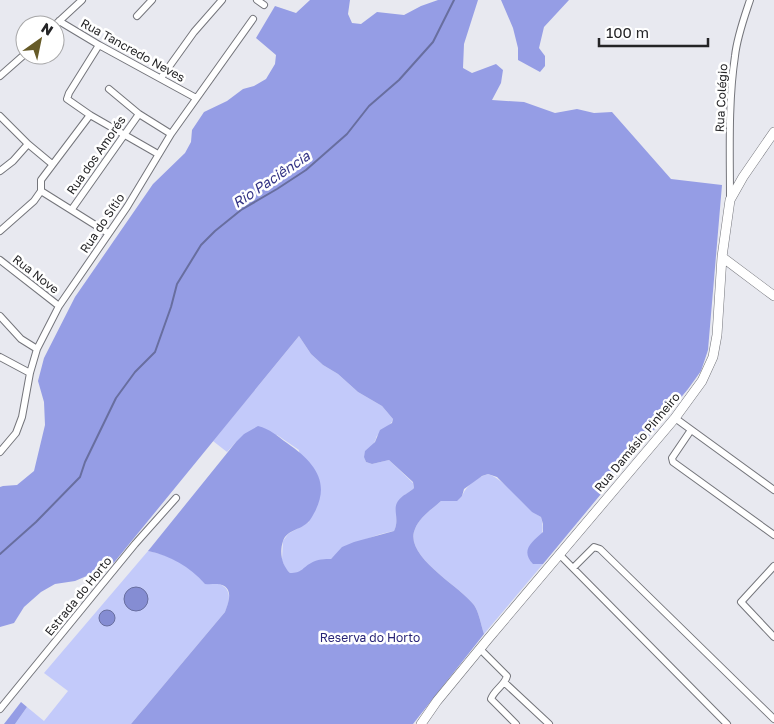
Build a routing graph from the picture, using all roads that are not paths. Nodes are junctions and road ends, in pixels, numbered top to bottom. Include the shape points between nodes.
1 (152, 0) edge
2 (222, 0) edge
3 (257, 0) edge
4 (750, 0) edge
5 (79, 1) edge
6 (264, 5) dead end
7 (65, 15) edge
8 (137, 16) dead end
9 (253, 19) dead end
10 (65, 27) edge
11 (99, 46) junction
12 (15, 63) edge
13 (0, 76) edge
14 (161, 78) junction
15 (109, 89) dead end
16 (196, 98) junction
17 (140, 114) junction
18 (90, 115) junction
19 (0, 116) edge
20 (774, 132) edge
21 (171, 134) junction
22 (125, 136) junction
23 (28, 144) junction
24 (158, 154) junction
25 (52, 164) junction
26 (0, 171) edge
27 (41, 191) junction
28 (730, 200) junction
29 (72, 209) junction
30 (0, 231) edge
31 (108, 233) junction
32 (722, 257) junction
33 (0, 260) edge
34 (774, 296) edge
35 (59, 306) junction
36 (0, 316) edge
37 (37, 349) junction
38 (0, 357) edge
39 (30, 373) junction
40 (675, 418) junction
41 (691, 430) junction
42 (0, 452) edge
43 (774, 490) edge
44 (176, 498) dead end
45 (774, 535) edge
46 (559, 554) junction
47 (774, 566) edge
48 (573, 568) junction
49 (774, 636) edge
50 (480, 648) junction
51 (504, 682) junction
52 (0, 709) edge
53 (428, 714) junction
54 (774, 719) edge
55 (421, 724) edge
56 (427, 724) edge
57 (516, 724) edge
58 (549, 724) edge
59 (727, 724) edge

1 - 8 street
2 - 14 street
3 - 6 street
4 - 28 street, Rua Colégio via 734,59
5 - 7 street
9 - 16 street, Rua do Sítio
10 - 11 street, Rua Tancredo Neves
11 - 14 street, Rua Tancredo Neves
11 - 18 street via 67,99
12 - 13 street
14 - 16 street, Rua Tancredo Neves
15 - 17 street
16 - 21 street, Rua do Sítio
17 - 21 street
17 - 22 street, Rua dos Amorés
18 - 22 street
18 - 25 street
19 - 23 street
20 - 28 street, Rua Damásio Pinheiro
21 - 24 street, Rua do Sítio
22 - 24 street
22 - 29 street, Rua dos Amorés
23 - 25 street
23 - 26 street
24 - 31 street, Rua do Sítio
25 - 27 street via 41,180
27 - 29 street
27 - 30 street
28 - 32 street, Rua Damásio Pinheiro
29 - 31 street
31 - 35 street, Rua do Sítio
32 - 34 street
32 - 40 street, Rua Damásio Pinheiro via 713,357 702,381
33 - 35 street, Rua Nove
35 - 37 street, Rua do Sítio
36 - 37 street via 20,338
37 - 39 street, Rua do Sítio
38 - 39 street
39 - 42 street, Rua do Sítio via 16,433
40 - 41 street
40 - 46 street, Rua Damásio Pinheiro
41 - 43 street
41 - 45 street via 672,458 673,462
44 - 52 street, Estrada do Horto
46 - 48 street
46 - 50 street, Rua Damásio Pinheiro
47 - 49 street via 741,602
48 - 54 street via 592,548 600,549
48 - 59 street
50 - 51 street via 505,673
50 - 53 street, Rua Damásio Pinheiro
51 - 57 street via 491,699
51 - 58 street
53 - 55 street, Rua Damásio Pinheiro
53 - 56 street

